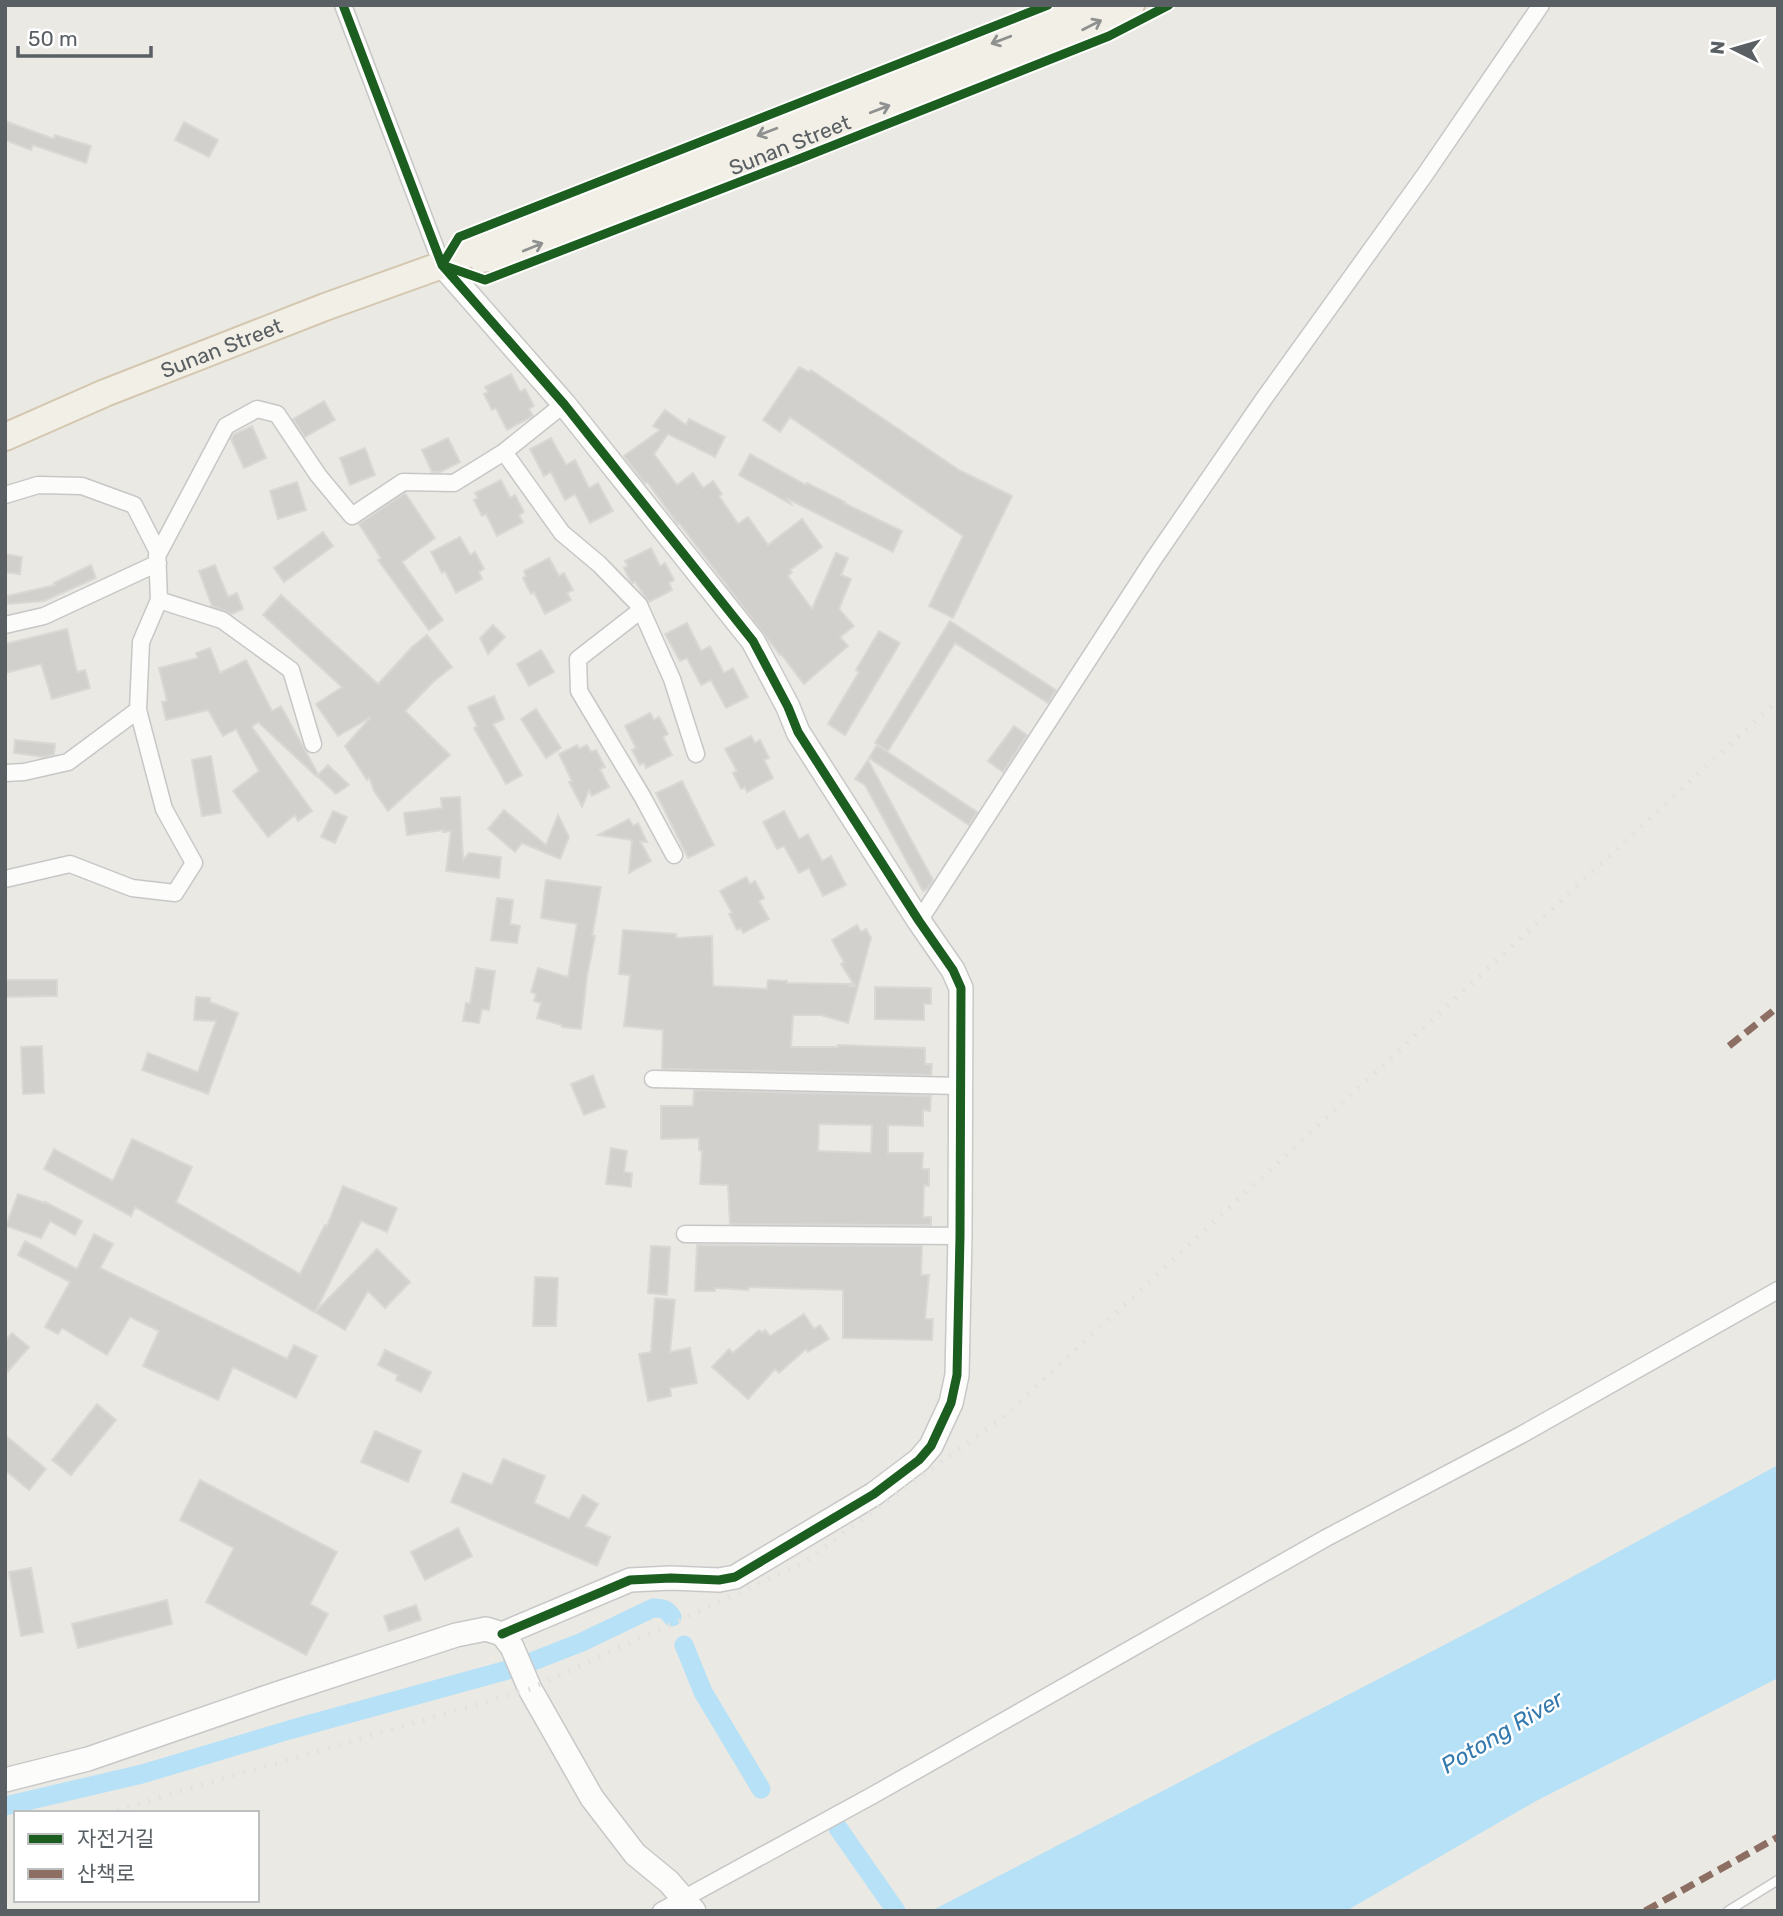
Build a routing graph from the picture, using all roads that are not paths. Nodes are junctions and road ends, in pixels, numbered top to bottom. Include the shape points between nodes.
1 (343, 5) edge
2 (1087, 5) edge
3 (1131, 5) edge
4 (1541, 5) edge
5 (442, 265) junction
6 (564, 404) junction
7 (5, 437) edge
8 (504, 452) junction
9 (5, 495) edge
10 (157, 560) junction
11 (159, 600) junction
12 (641, 610) junction
13 (5, 625) edge
14 (138, 710) junction
15 (313, 744) dead end
16 (696, 754) dead end
17 (5, 773) edge
18 (674, 855) dead end
19 (5, 879) edge
20 (919, 921) junction
21 (653, 1079) dead end
22 (960, 1086) junction
23 (685, 1234) dead end
24 (960, 1236) junction
25 (1778, 1290) edge
26 (502, 1634) junction
27 (5, 1780) edge
28 (1778, 1880) edge
29 (688, 1904) edge
30 (661, 1911) edge
31 (1728, 1911) edge

1 - 5 street
2 -> 5 main road, Sunan Street via 616,190
5 -> 3 main road, Sunan Street via 517,254 1072,35
4 - 20 street via 1153,560
5 - 6 street
5 - 7 main road, Sunan Street via 105,393
6 - 8 street
6 - 20 street via 753,641 798,732
8 - 10 street via 454,483 403,482 352,516 277,414 257,408 226,426
8 - 12 street via 562,533 600,564
9 - 10 street via 38,485 82,486 134,505 157,550
10 - 11 street
10 - 13 street via 44,616
11 - 14 street via 141,642
11 - 15 street via 222,620 291,670
12 - 16 street via 672,679
12 - 18 street via 578,659 579,691
14 - 17 street via 68,762
14 - 19 street via 164,809 194,863 175,893 132,888 70,864
20 - 22 street via 961,988
21 - 22 street
22 - 24 street
23 - 24 street
24 - 26 street via 957,1375 942,1424 919,1460 874,1494 735,1577 630,1580
25 - 29 street via 1326,1538
26 - 27 street via 486,1629 456,1635 88,1759
26 - 29 street via 592,1798 635,1854
28 - 31 lane
29 - 30 street

